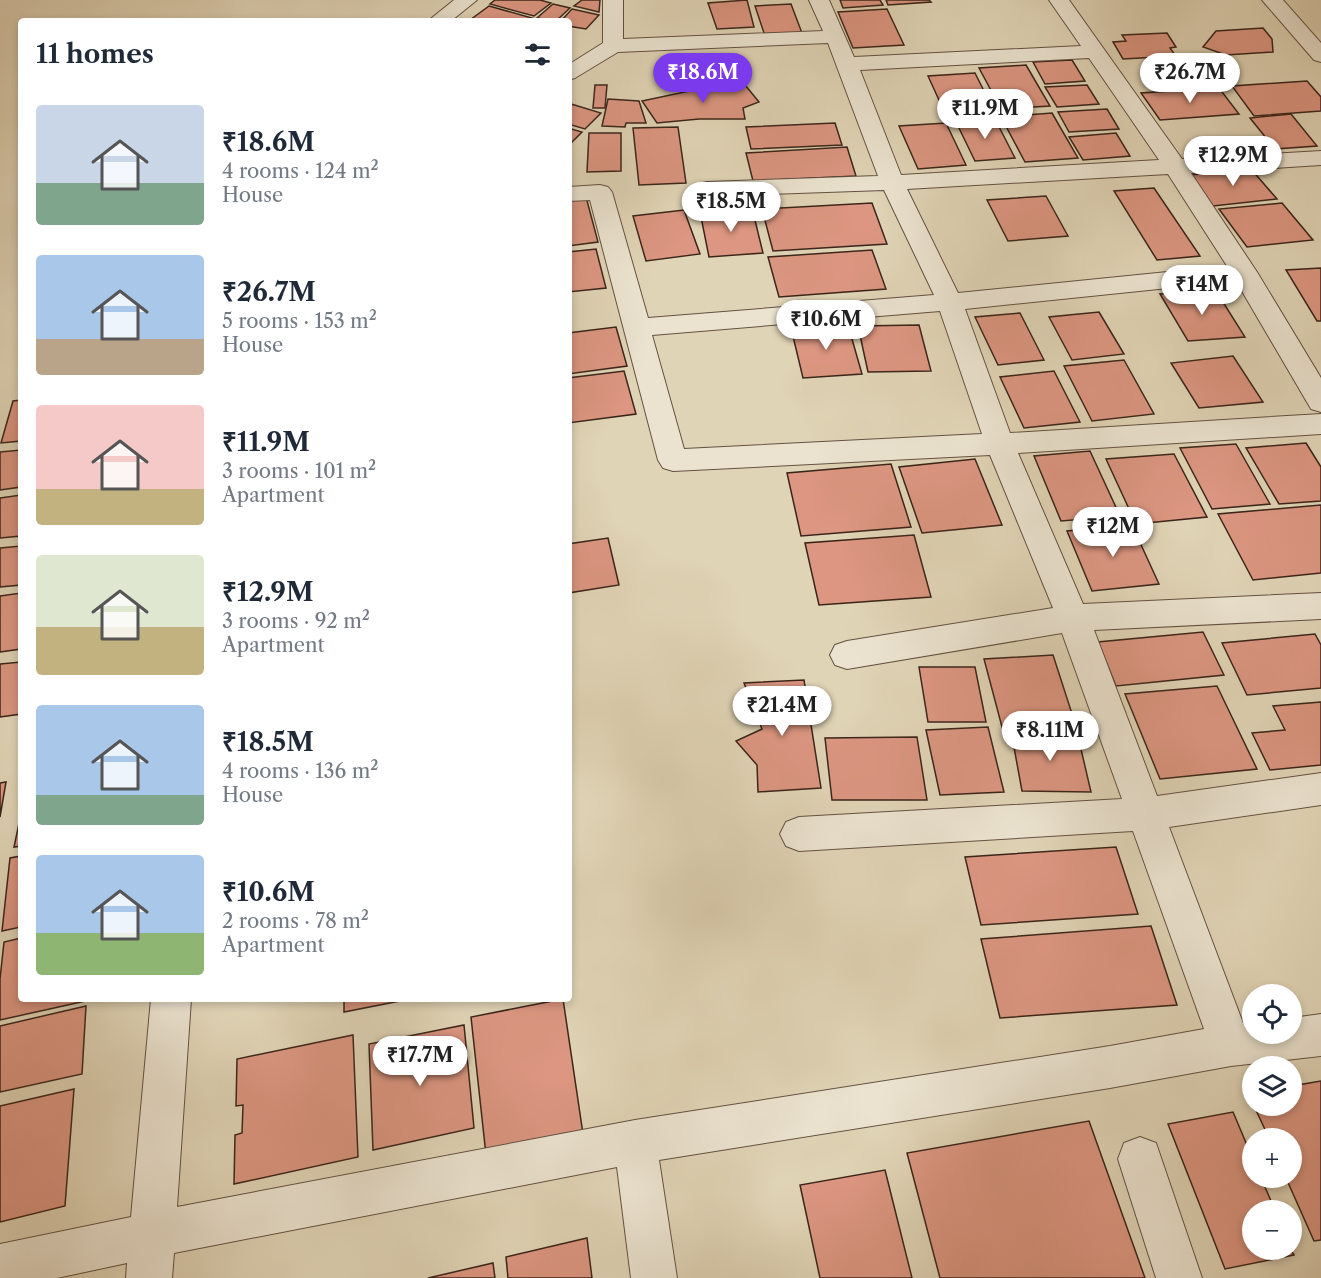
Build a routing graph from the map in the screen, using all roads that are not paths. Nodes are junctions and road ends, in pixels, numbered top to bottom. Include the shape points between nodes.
1 (467, 0) edge
2 (613, 0) edge
3 (819, 0) edge
4 (1059, 0) edge
5 (1272, 0) edge
6 (442, 18) edge
7 (835, 37) junction
8 (613, 46) junction
9 (1096, 51) junction
10 (1321, 56) edge
11 (847, 64) junction
12 (572, 72) edge
13 (1321, 158) edge
14 (1175, 167) junction
15 (892, 183) junction
16 (707, 189) dead end
17 (572, 194) edge
18 (1244, 272) junction
19 (950, 302) junction
20 (636, 328) junction
21 (1321, 350) edge
22 (1293, 351) junction
23 (1321, 402) edge
24 (1321, 424) edge
25 (1000, 444) junction
26 (1321, 606) edge
27 (1073, 618) junction
28 (847, 655) dead end
29 (1321, 789) edge
30 (1145, 814) junction
31 (799, 834) dead end
32 (171, 1002) edge
33 (1321, 1035) edge
34 (1231, 1045) junction
35 (635, 1142) junction
36 (1140, 1159) dead end
37 (152, 1235) junction
38 (0, 1267) edge
39 (149, 1278) edge
40 (654, 1278) edge
41 (1179, 1278) edge

1 - 6 street
2 - 8 street
3 - 7 street
4 - 9 street
5 - 10 street
7 - 8 street
7 - 11 street
8 - 12 street
9 - 11 street
9 - 14 street
11 - 15 street
13 - 14 street
14 - 15 street
14 - 18 street
15 - 16 street
15 - 19 street
17 - 20 street via 600,192
18 - 19 street
18 - 22 street
19 - 20 street
19 - 25 street
20 - 25 street via 673,460
21 - 22 street
22 - 23 street
24 - 25 street
25 - 27 street
26 - 27 street
27 - 28 street
27 - 30 street
29 - 30 street
30 - 31 street
30 - 34 street
32 - 37 street
33 - 34 street
34 - 35 street
35 - 37 street
35 - 40 street
36 - 41 street
37 - 38 street
37 - 39 street

